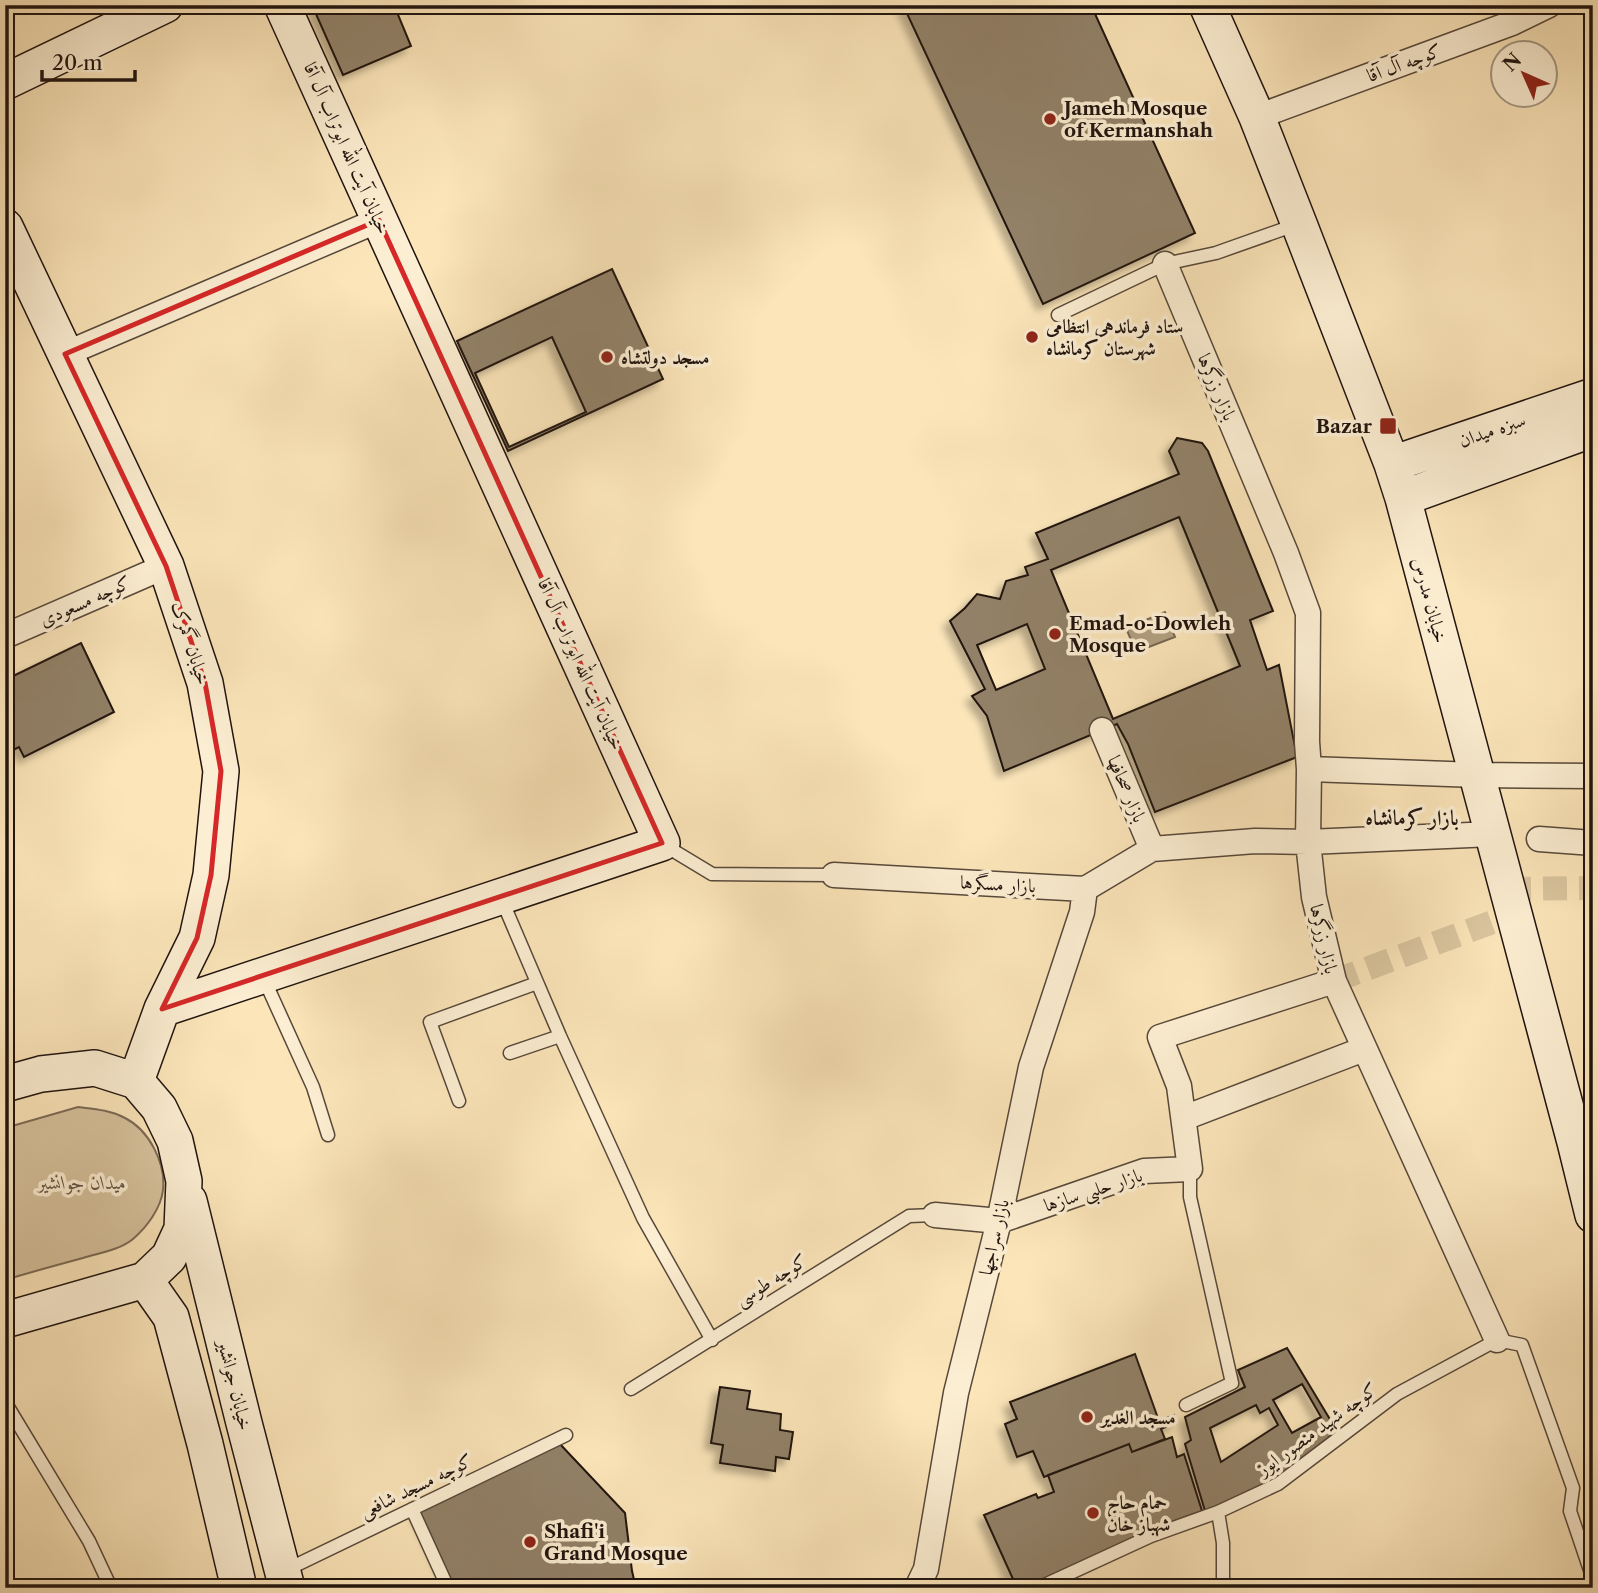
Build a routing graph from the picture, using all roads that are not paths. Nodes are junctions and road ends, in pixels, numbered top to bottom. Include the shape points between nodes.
1 (165, 5) edge
2 (282, 5) edge
3 (1207, 5) edge
4 (1549, 5) edge
5 (1508, 14) edge
6 (5, 82) edge
7 (1257, 117) junction
8 (379, 220) junction
9 (1299, 223) junction
10 (5, 227) edge
11 (1165, 264) junction
12 (1058, 315) dead end
13 (65, 354) junction
14 (1593, 396) edge
15 (1593, 429) edge
16 (1454, 461) junction
17 (1392, 464) junction
18 (1403, 498) junction
19 (166, 566) junction
20 (5, 636) edge
21 (1102, 730) dead end
22 (1309, 769) junction
23 (1477, 775) junction
24 (1593, 776) edge
25 (1493, 834) junction
26 (1539, 839) dead end
27 (1308, 842) junction
28 (1593, 843) edge
29 (662, 844) junction
30 (1152, 849) junction
31 (834, 875) joint
32 (1085, 889) junction
33 (500, 897) junction
34 (262, 976) junction
35 (1334, 981) junction
36 (537, 983) junction
37 (162, 1009) junction
38 (560, 1036) junction
39 (1364, 1049) junction
40 (510, 1053) dead end
41 (136, 1082) junction
42 (5, 1084) edge
43 (459, 1101) dead end
44 (1184, 1118) junction
45 (328, 1135) dead end
46 (1584, 1138) edge
47 (1190, 1169) junction
48 (184, 1181) junction
49 (936, 1215) joint
50 (1593, 1215) edge
51 (999, 1221) junction
52 (145, 1280) junction
53 (5, 1320) edge
54 (712, 1340) junction
55 (1497, 1340) junction
56 (631, 1389) dead end
57 (5, 1402) edge
58 (1186, 1405) dead end
59 (566, 1435) dead end
60 (412, 1509) junction
61 (1218, 1512) junction
62 (1593, 1579) edge
63 (285, 1580) edge
64 (111, 1588) edge
65 (239, 1588) edge
66 (447, 1588) edge
67 (917, 1588) edge
68 (1038, 1588) edge
69 (1223, 1588) edge

1 - 6 main road
2 - 8 main road, خیابان آیت الله ابوتراب آل آقا
3 - 7 main road, خیابان مدرس
4 - 5 street, کوچه آل آقا
5 - 7 street, کوچه آل آقا
7 - 9 main road, خیابان مدرس
8 - 13 street
8 - 29 main road, خیابان آیت الله ابوتراب آل آقا
9 - 11 lane via 1216,253
9 - 17 main road, خیابان مدرس
10 - 13 main road, خیابان گمرک
11 - 12 lane
11 - 22 street, بازار زرگرها via 1308,613
13 - 19 main road, خیابان گمرک
14 - 16 main road, سبزه میدان
15 - 16 main road, سبزه میدان
16 - 17 main road, سبزه میدان
16 - 18 main road, سبزه میدان
17 - 18 main road, خیابان مدرس
18 - 23 main road, خیابان مدرس
19 - 20 street, کوچه مسعودی
19 - 37 main road, خیابان گمرک via 205,683 221,771 211,875 197,938
21 - 30 street, بازار صحافها
22 - 23 street
22 - 27 street, بازار زرگرها
23 - 24 street
23 - 25 main road, خیابان مدرس
25 - 27 street
25 - 46 main road, خیابان مدرس
26 - 28 street
27 - 30 street
27 - 35 street, بازار زرگرها via 1314,897
29 - 31 lane via 712,874
29 - 33 main road
30 - 32 street
31 - 32 street, بازار مسگرها
32 - 51 street, بازار سراجها via 1082,912 1031,1067
33 - 34 main road
33 - 36 lane
34 - 37 main road
34 - 45 lane via 313,1087
35 - 39 street, بازار زرگرها
35 - 44 street via 1160,1037 1179,1086
36 - 38 lane
36 - 43 lane via 430,1021
37 - 41 main road, خیابان گمرک
38 - 40 lane
38 - 54 lane via 643,1218
39 - 44 street
39 - 55 street, بازار زرگرها
41 - 42 main road via 95,1068 41,1074
41 - 48 main road via 159,1108
44 - 47 street
46 - 50 main road, خیابان مدرس
47 - 51 street, بازار حلبی سازها via 1144,1171
47 - 58 lane via 1190,1197 1232,1383
48 - 52 main road via 182,1229 169,1257
48 - 63 main road, خیابان جوانشیر
49 - 51 street
49 - 54 lane, کوچه طوسی via 909,1216
51 - 67 street, بازار سراجها via 956,1393 926,1569
52 - 53 main road
52 - 65 main road via 171,1317
54 - 56 lane, کوچه طوسی
55 - 61 lane, کوچه شهید منصور ایوز via 1398,1394 1278,1484
55 - 62 lane via 1522,1345 1573,1488 1570,1511
57 - 64 lane via 89,1541
59 - 60 lane, کوچه مسجد شافعی
60 - 63 lane, کوچه مسجد شافعی
60 - 66 lane
61 - 68 lane, کوچه شهید منصور ایوز via 1152,1536
61 - 69 lane

